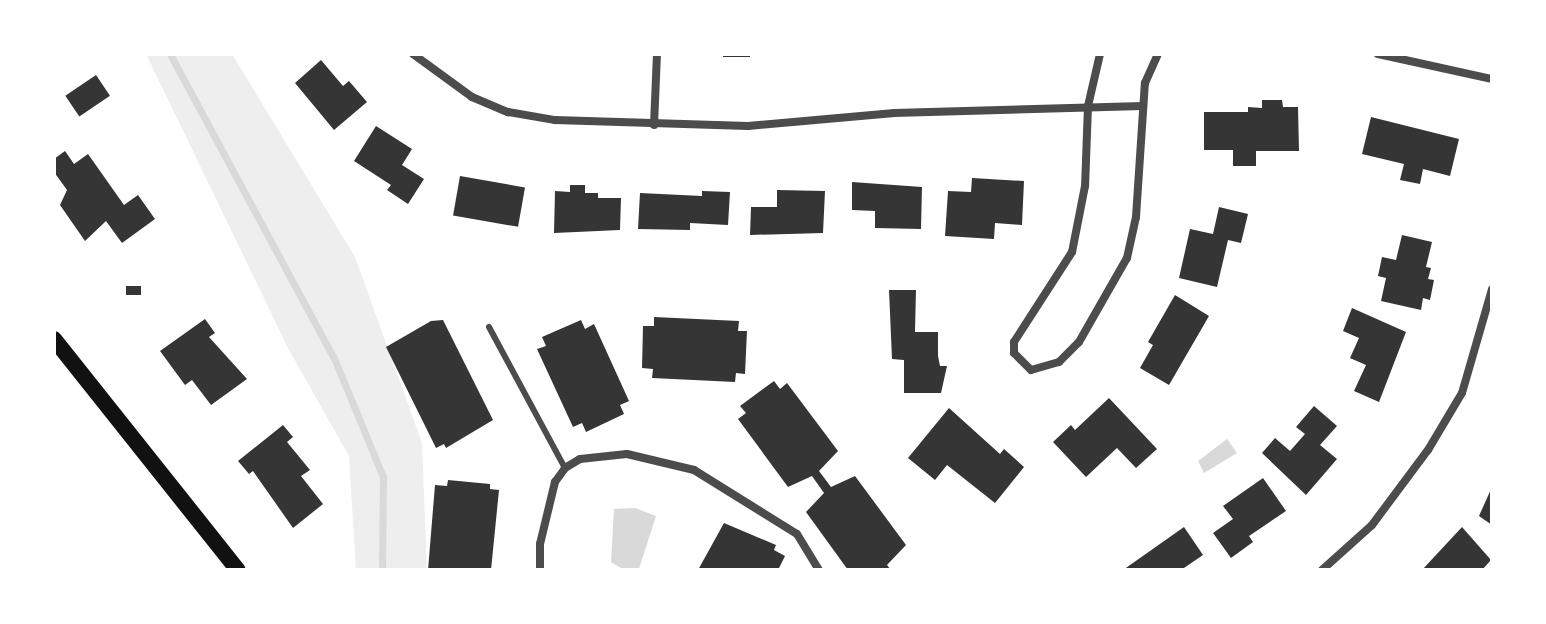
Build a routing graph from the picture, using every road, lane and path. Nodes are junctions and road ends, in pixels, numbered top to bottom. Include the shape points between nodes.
1 (413, 54) edge
2 (657, 54) edge
3 (1100, 54) edge
4 (1158, 54) edge
5 (1378, 54) edge
6 (1492, 79) edge
7 (1088, 106) junction
8 (1143, 106) junction
9 (654, 125) junction
10 (1492, 289) edge
11 (489, 327) dead end
12 (54, 339) edge
13 (565, 468) junction
14 (238, 570) edge
15 (540, 570) edge
16 (819, 570) edge
17 (1322, 570) edge

1 - 9 street via 446,82 508,112
2 - 9 street
3 - 7 street
4 - 8 street via 1147,75
5 - 6 street
7 - 8 street
7 - 8 street via 1085,186 1072,252 1014,342 1014,353 1031,370 1059,362 1079,342 1127,258 1136,217
7 - 9 street via 894,113 748,126
10 - 17 street via 1462,393 1428,450 1372,525
11 - 13 lane
12 - 14 main road
13 - 15 street via 551,498
13 - 16 street via 580,459 627,454 694,470 797,534

